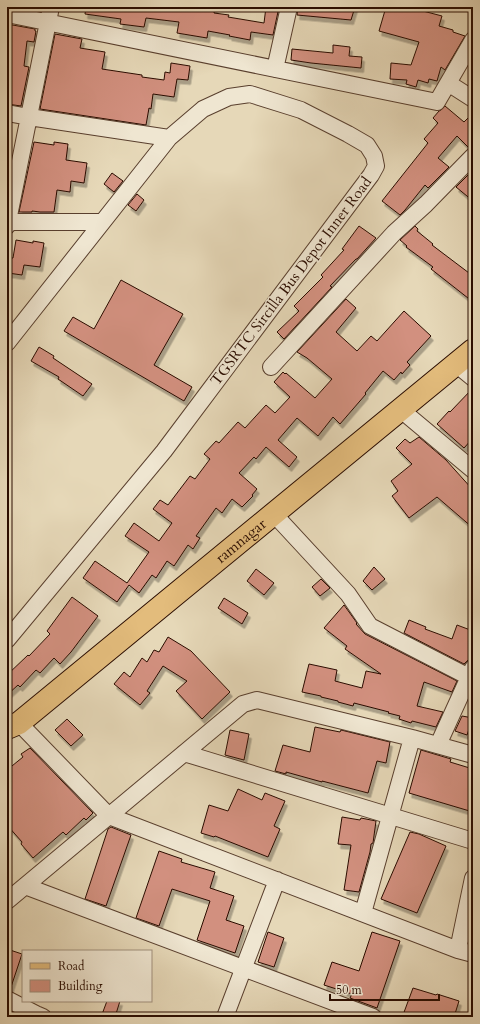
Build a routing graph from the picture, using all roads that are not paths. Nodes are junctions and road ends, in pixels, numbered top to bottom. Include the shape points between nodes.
1 (289, 7) edge
2 (7, 14) edge
3 (50, 15) edge
4 (473, 40) edge
5 (275, 69) junction
6 (448, 83) junction
7 (473, 99) edge
8 (7, 113) edge
9 (29, 117) junction
10 (169, 138) junction
11 (473, 156) edge
12 (102, 222) junction
13 (7, 223) edge
14 (7, 343) edge
15 (473, 350) edge
16 (456, 364) junction
17 (270, 367) dead end
18 (473, 378) edge
19 (400, 409) junction
20 (473, 470) edge
21 (273, 513) junction
22 (7, 640) edge
23 (471, 673) edge
24 (13, 725) edge
25 (412, 738) junction
26 (438, 745) junction
27 (184, 752) junction
28 (473, 755) edge
29 (109, 816) junction
30 (391, 816) junction
31 (473, 841) edge
32 (473, 878) edge
33 (277, 880) junction
34 (25, 886) junction
35 (7, 901) edge
36 (363, 914) junction
37 (458, 950) junction
38 (473, 954) edge
39 (244, 968) junction
40 (7, 999) edge
41 (43, 1017) edge
42 (225, 1017) edge
43 (373, 1017) edge

1 - 5 street
2 - 3 street
3 - 5 street
3 - 9 street
4 - 6 street
5 - 6 street via 437,102
6 - 7 street
8 - 9 street
9 - 10 street
9 - 13 street
10 - 12 street, TGSRTC Sircilla Bus Depot Inner Road
10 - 22 street, TGSRTC Sircilla Bus Depot Inner Road via 203,109 229,97 250,94 301,110 348,134 367,145 374,156 376,166 164,451
11 - 17 street via 389,238
12 - 13 street
12 - 14 street, TGSRTC Sircilla Bus Depot Inner Road
15 - 16 main road, ramnagar
16 - 18 street
16 - 19 main road, ramnagar
19 - 20 street
19 - 21 main road, ramnagar
21 - 23 street via 348,594 370,626
21 - 24 main road, ramnagar
23 - 26 street
24 - 29 street
25 - 26 street
25 - 27 street via 257,700 243,704
25 - 30 street
26 - 28 street
27 - 29 street
27 - 30 street
29 - 33 street
29 - 34 street
30 - 31 street
30 - 36 street
32 - 37 street
33 - 36 street
33 - 39 street
34 - 35 street
34 - 39 street
36 - 37 street
37 - 38 street
39 - 42 street
39 - 43 street
40 - 41 street

